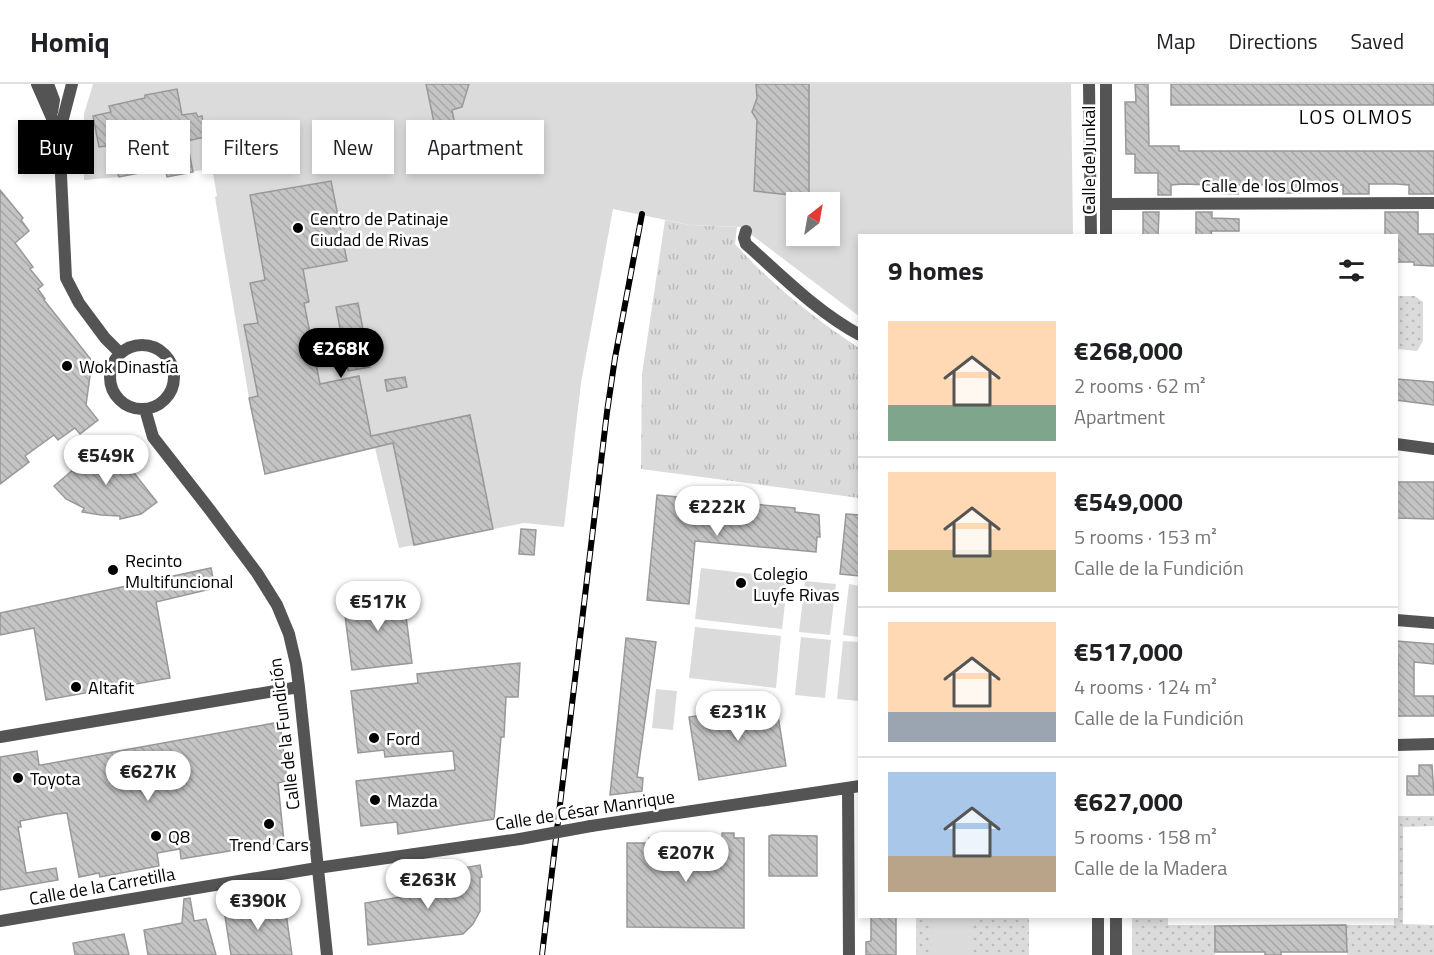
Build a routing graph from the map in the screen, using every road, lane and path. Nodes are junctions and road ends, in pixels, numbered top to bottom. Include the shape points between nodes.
1 (38, 84) edge
2 (48, 84) edge
3 (72, 84) edge
4 (1089, 84) edge
5 (1106, 84) edge
6 (52, 116) junction
7 (54, 120) edge
8 (63, 120) edge
9 (61, 174) edge
10 (1434, 203) edge
11 (1107, 204) junction
12 (746, 231) dead end
13 (1091, 234) edge
14 (1106, 234) edge
15 (858, 334) edge
16 (120, 353) junction
17 (145, 409) junction
18 (1398, 444) edge
19 (1434, 449) edge
20 (1398, 620) edge
21 (1434, 623) edge
22 (299, 687) junction
23 (0, 737) edge
24 (1434, 744) edge
25 (1398, 745) edge
26 (854, 787) edge
27 (317, 868) junction
28 (1098, 918) edge
29 (1116, 918) edge
30 (0, 921) edge
31 (327, 955) edge
32 (849, 955) edge
33 (1098, 955) edge
34 (1116, 955) edge

1 - 6 street
2 - 6 street via 54,100
3 - 8 street
4 - 13 street, Calle de Junkal
5 - 11 street, Calle de Junkal
6 - 7 street
9 - 16 street via 66,278 79,303
10 - 11 street, Calle de los Olmos
11 - 14 street, Calle de Junkal
12 - 15 street via 746,244 806,297
16 - 17 street via 111,370 113,390 126,405
16 - 17 street via 148,345 165,354 171,363 175,373 171,393 155,407
17 - 22 street, Calle de la Fundición via 153,437 217,518 277,605 289,634
18 - 19 street
20 - 21 street
22 - 23 street
22 - 27 street, Calle de la Fundición
24 - 25 street
26 - 27 street, Calle de César Manrique, bridge
26 - 32 street
27 - 30 street, Calle de la Carretilla
27 - 31 street, Calle de la Fundición
28 - 33 street
29 - 34 street

